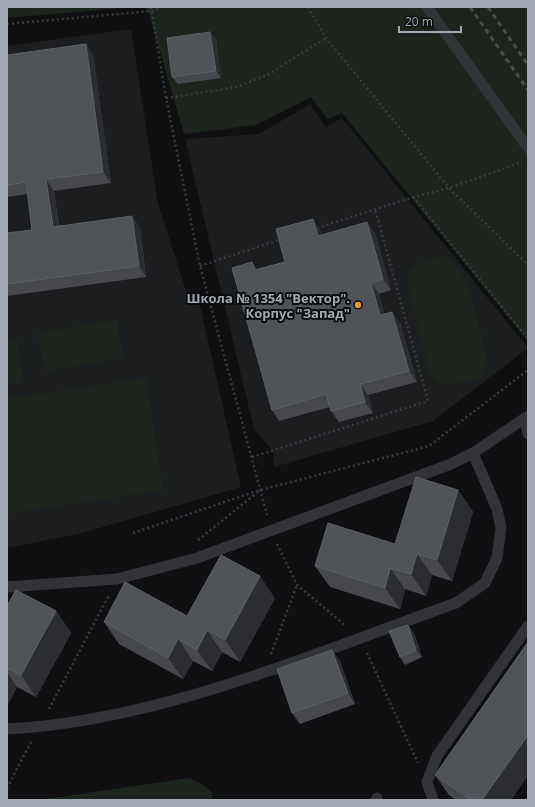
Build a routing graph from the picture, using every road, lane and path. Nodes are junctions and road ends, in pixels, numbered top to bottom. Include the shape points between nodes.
1 (147, 7) edge
2 (151, 7) edge
3 (162, 7) edge
4 (308, 7) edge
5 (427, 7) edge
6 (152, 11) junction
7 (7, 24) edge
8 (326, 38) junction
9 (166, 98) junction
10 (528, 148) edge
11 (528, 160) edge
12 (449, 188) junction
13 (413, 197) junction
14 (375, 209) junction
15 (316, 228) edge
16 (287, 238) edge
17 (528, 265) edge
18 (200, 266) junction
19 (528, 339) edge
20 (528, 370) edge
21 (526, 417) edge
22 (528, 434) edge
23 (473, 453) junction
24 (252, 457) junction
25 (260, 490) junction
26 (271, 531) junction
27 (134, 533) dead end
28 (194, 543) dead end
29 (117, 579) junction
30 (297, 585) dead end
31 (7, 588) edge
32 (528, 626) edge
33 (264, 671) junction
34 (39, 727) junction
35 (7, 729) edge
36 (7, 788) edge
37 (433, 800) edge

1 - 6 path
2 - 6 path
3 - 6 path
4 - 8 path
5 - 10 lane
6 - 7 path
6 - 9 path
8 - 9 path via 269,74 237,87
8 - 12 path
9 - 18 path
11 - 12 path
12 - 13 path
12 - 17 path
13 - 14 path
13 - 19 path
14 - 15 path
14 - 24 path via 428,401
16 - 18 path
18 - 24 path
20 - 25 path via 429,446
21 - 22 lane
21 - 23 lane
23 - 26 lane via 451,464
23 - 33 lane via 497,509 502,528 497,558 485,583 456,603
24 - 25 path
25 - 26 path
25 - 27 path
25 - 28 path
26 - 29 lane via 197,558
29 - 31 lane
29 - 34 path
30 - 33 path
32 - 37 lane via 437,756 427,782
33 - 34 lane via 229,684 116,715
34 - 35 lane
34 - 36 path

